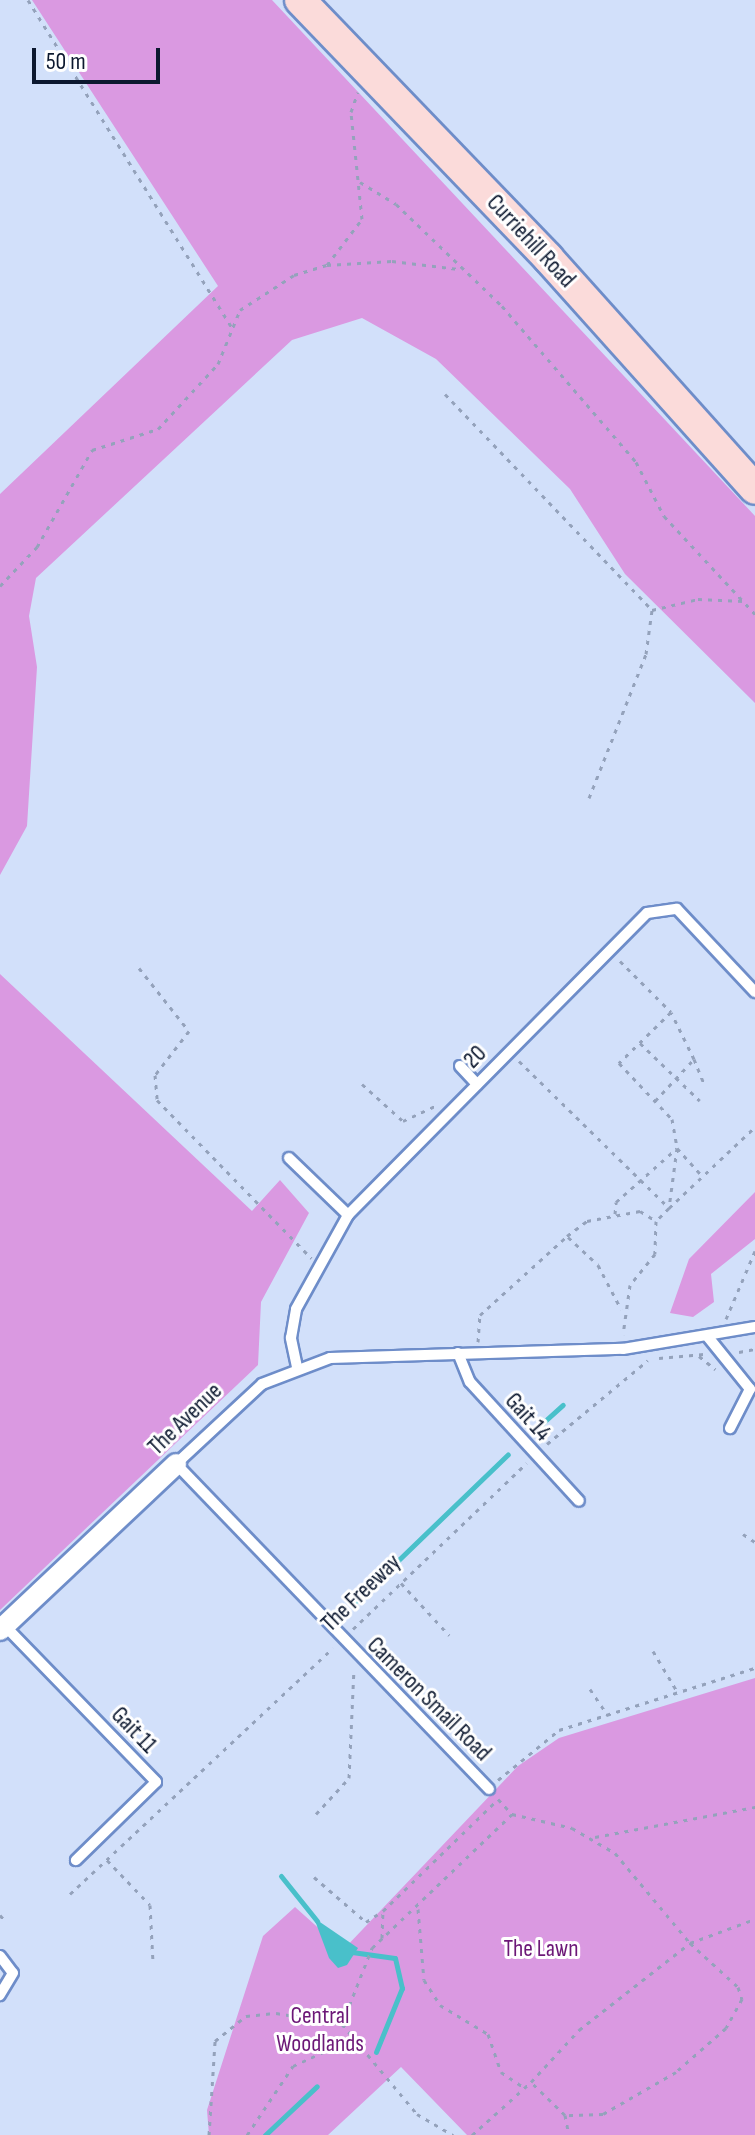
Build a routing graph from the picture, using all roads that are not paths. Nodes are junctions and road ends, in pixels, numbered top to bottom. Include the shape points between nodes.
1 (300, 0) edge
2 (755, 489) edge
3 (755, 992) edge
4 (460, 1066) dead end
5 (477, 1084) junction
6 (289, 1158) dead end
7 (348, 1215) junction
8 (755, 1327) edge
9 (714, 1335) junction
10 (458, 1353) junction
11 (297, 1367) junction
12 (730, 1428) dead end
13 (176, 1464) junction
14 (579, 1501) dead end
15 (2, 1628) edge
16 (489, 1789) road end
17 (76, 1860) dead end
18 (0, 1956) edge
19 (0, 1995) edge

1 - 2 street, Curriehill Road via 548,258
3 - 5 lane, 20 via 677,909 647,913
4 - 5 lane
5 - 7 lane, 20
6 - 7 lane
7 - 11 lane, 20 via 296,1309 291,1338
8 - 9 lane
9 - 10 lane via 623,1349
9 - 12 lane via 750,1389
10 - 11 lane, The Avenue via 362,1355
10 - 14 lane, Gait 14 via 470,1382
11 - 13 lane, The Avenue via 240,1401
13 - 15 street, The Avenue
13 - 16 lane, Cameron Smail Road
15 - 17 lane, Gait 11 via 156,1782
18 - 19 lane via 13,1973

